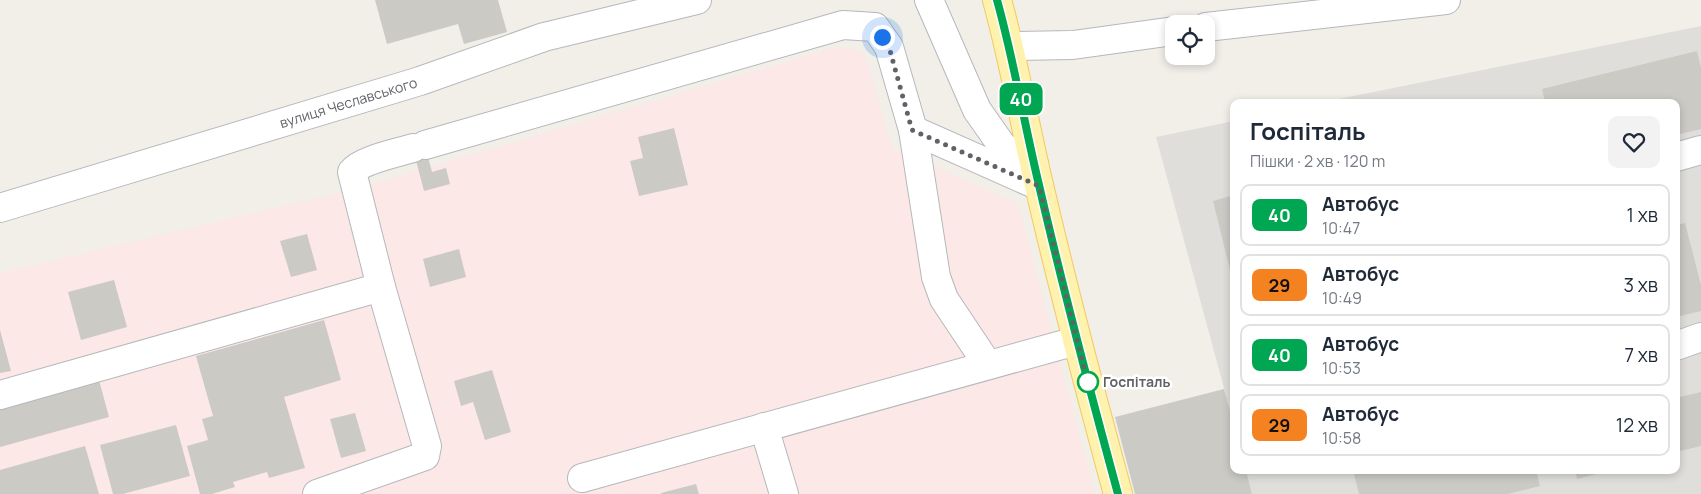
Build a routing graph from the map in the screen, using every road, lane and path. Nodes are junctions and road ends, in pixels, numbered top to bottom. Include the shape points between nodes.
1 (698, 0) edge
2 (929, 0) edge
3 (997, 0) edge
4 (1446, 0) edge
5 (1215, 26) edge
6 (1165, 32) edge
7 (1010, 46) junction
8 (912, 130) junction
9 (1701, 150) edge
10 (1680, 156) edge
11 (1037, 175) junction
12 (0, 208) edge
13 (381, 286) junction
14 (1701, 337) edge
15 (1076, 341) junction
16 (1680, 345) edge
17 (988, 365) junction
18 (0, 395) edge
19 (764, 427) junction
20 (582, 478) dead end
21 (317, 494) edge
22 (784, 494) edge
23 (1118, 494) edge

1 - 12 street, вулиця Чеславського via 544,37 420,81
2 - 11 street via 977,110 1003,147
3 - 7 main road
4 - 5 street
6 - 7 street via 1073,45
7 - 11 main road
8 - 11 street
8 - 13 street via 889,47 875,27 843,25 419,147 368,162 355,167 352,172
8 - 17 street via 936,276 944,300
9 - 10 street
11 - 15 main road
13 - 18 street
13 - 21 street via 427,446 425,456
14 - 16 street
15 - 17 street
15 - 23 main road
17 - 19 street
19 - 20 street
19 - 22 street

